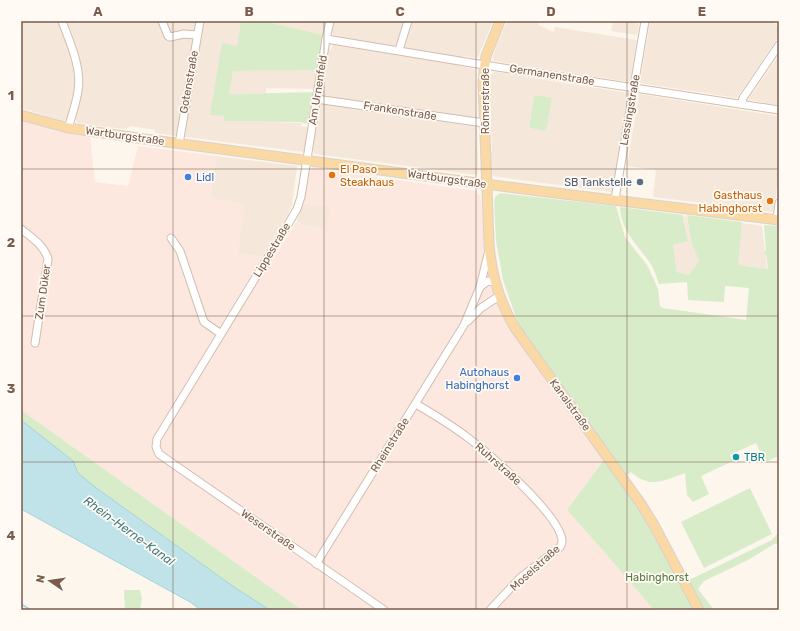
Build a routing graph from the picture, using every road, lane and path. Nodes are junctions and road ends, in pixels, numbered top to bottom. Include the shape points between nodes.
1 (62, 21) edge
2 (162, 21) edge
3 (200, 21) edge
4 (330, 21) edge
5 (408, 21) edge
6 (500, 21) edge
7 (645, 21) edge
8 (197, 35) junction
9 (326, 38) junction
10 (779, 45) edge
11 (399, 50) junction
12 (484, 65) junction
13 (634, 88) junction
14 (316, 99) junction
15 (741, 104) junction
16 (779, 110) edge
17 (21, 115) edge
18 (484, 123) junction
19 (68, 128) junction
20 (179, 144) junction
21 (307, 160) junction
22 (486, 184) junction
23 (615, 199) junction
24 (779, 203) edge
25 (778, 220) edge
26 (21, 229) edge
27 (171, 238) dead end
28 (489, 248) junction
29 (494, 282) junction
30 (480, 287) junction
31 (499, 296) junction
32 (464, 325) junction
33 (221, 334) junction
34 (35, 343) dead end
35 (416, 404) junction
36 (156, 447) joint
37 (562, 542) joint
38 (316, 564) junction
39 (384, 610) edge
40 (490, 610) edge
41 (699, 610) edge

1 - 19 street via 78,78 78,91
2 - 8 street via 170,37
3 - 8 street, Gotenstraße
4 - 9 street, Am Urnenfeld
5 - 11 street
6 - 12 main road, Römerstraße
7 - 13 street, Lessingstraße
8 - 20 street, Gotenstraße
9 - 11 street, Germanenstraße
9 - 14 street, Am Urnenfeld
10 - 15 street
11 - 12 street, Germanenstraße
12 - 13 street, Germanenstraße
12 - 18 main road, Römerstraße
13 - 15 street, Germanenstraße
13 - 23 street, Lessingstraße
14 - 18 street, Frankenstraße
14 - 21 street, Am Urnenfeld
15 - 16 street, Germanenstraße
17 - 19 main road, Wartburgstraße
18 - 22 main road, Römerstraße
19 - 20 main road, Wartburgstraße
20 - 21 main road, Wartburgstraße
21 - 22 main road, Wartburgstraße
21 - 33 street, Lippestraße via 297,209
22 - 23 main road, Wartburgstraße
22 - 28 main road, Kanalstraße
23 - 25 main road, Wartburgstraße
24 - 25 street
26 - 34 street, Zum Düker via 39,243 48,259
27 - 33 street via 180,251 204,322
28 - 29 main road, Kanalstraße
28 - 30 street, Rheinstraße
29 - 30 street via 488,281
29 - 31 main road, Kanalstraße
30 - 32 street, Rheinstraße
31 - 32 street, Rheinstraße via 481,308
31 - 41 main road, Kanalstraße via 514,328 654,524
32 - 35 street, Rheinstraße
33 - 36 street, Lippestraße via 157,439
35 - 37 street, Ruhrstraße via 486,451 552,518
35 - 38 street, Rheinstraße
36 - 38 street, Weserstraße via 159,454
37 - 40 street, Moselstraße via 560,547 520,578
38 - 39 street, Weserstraße

